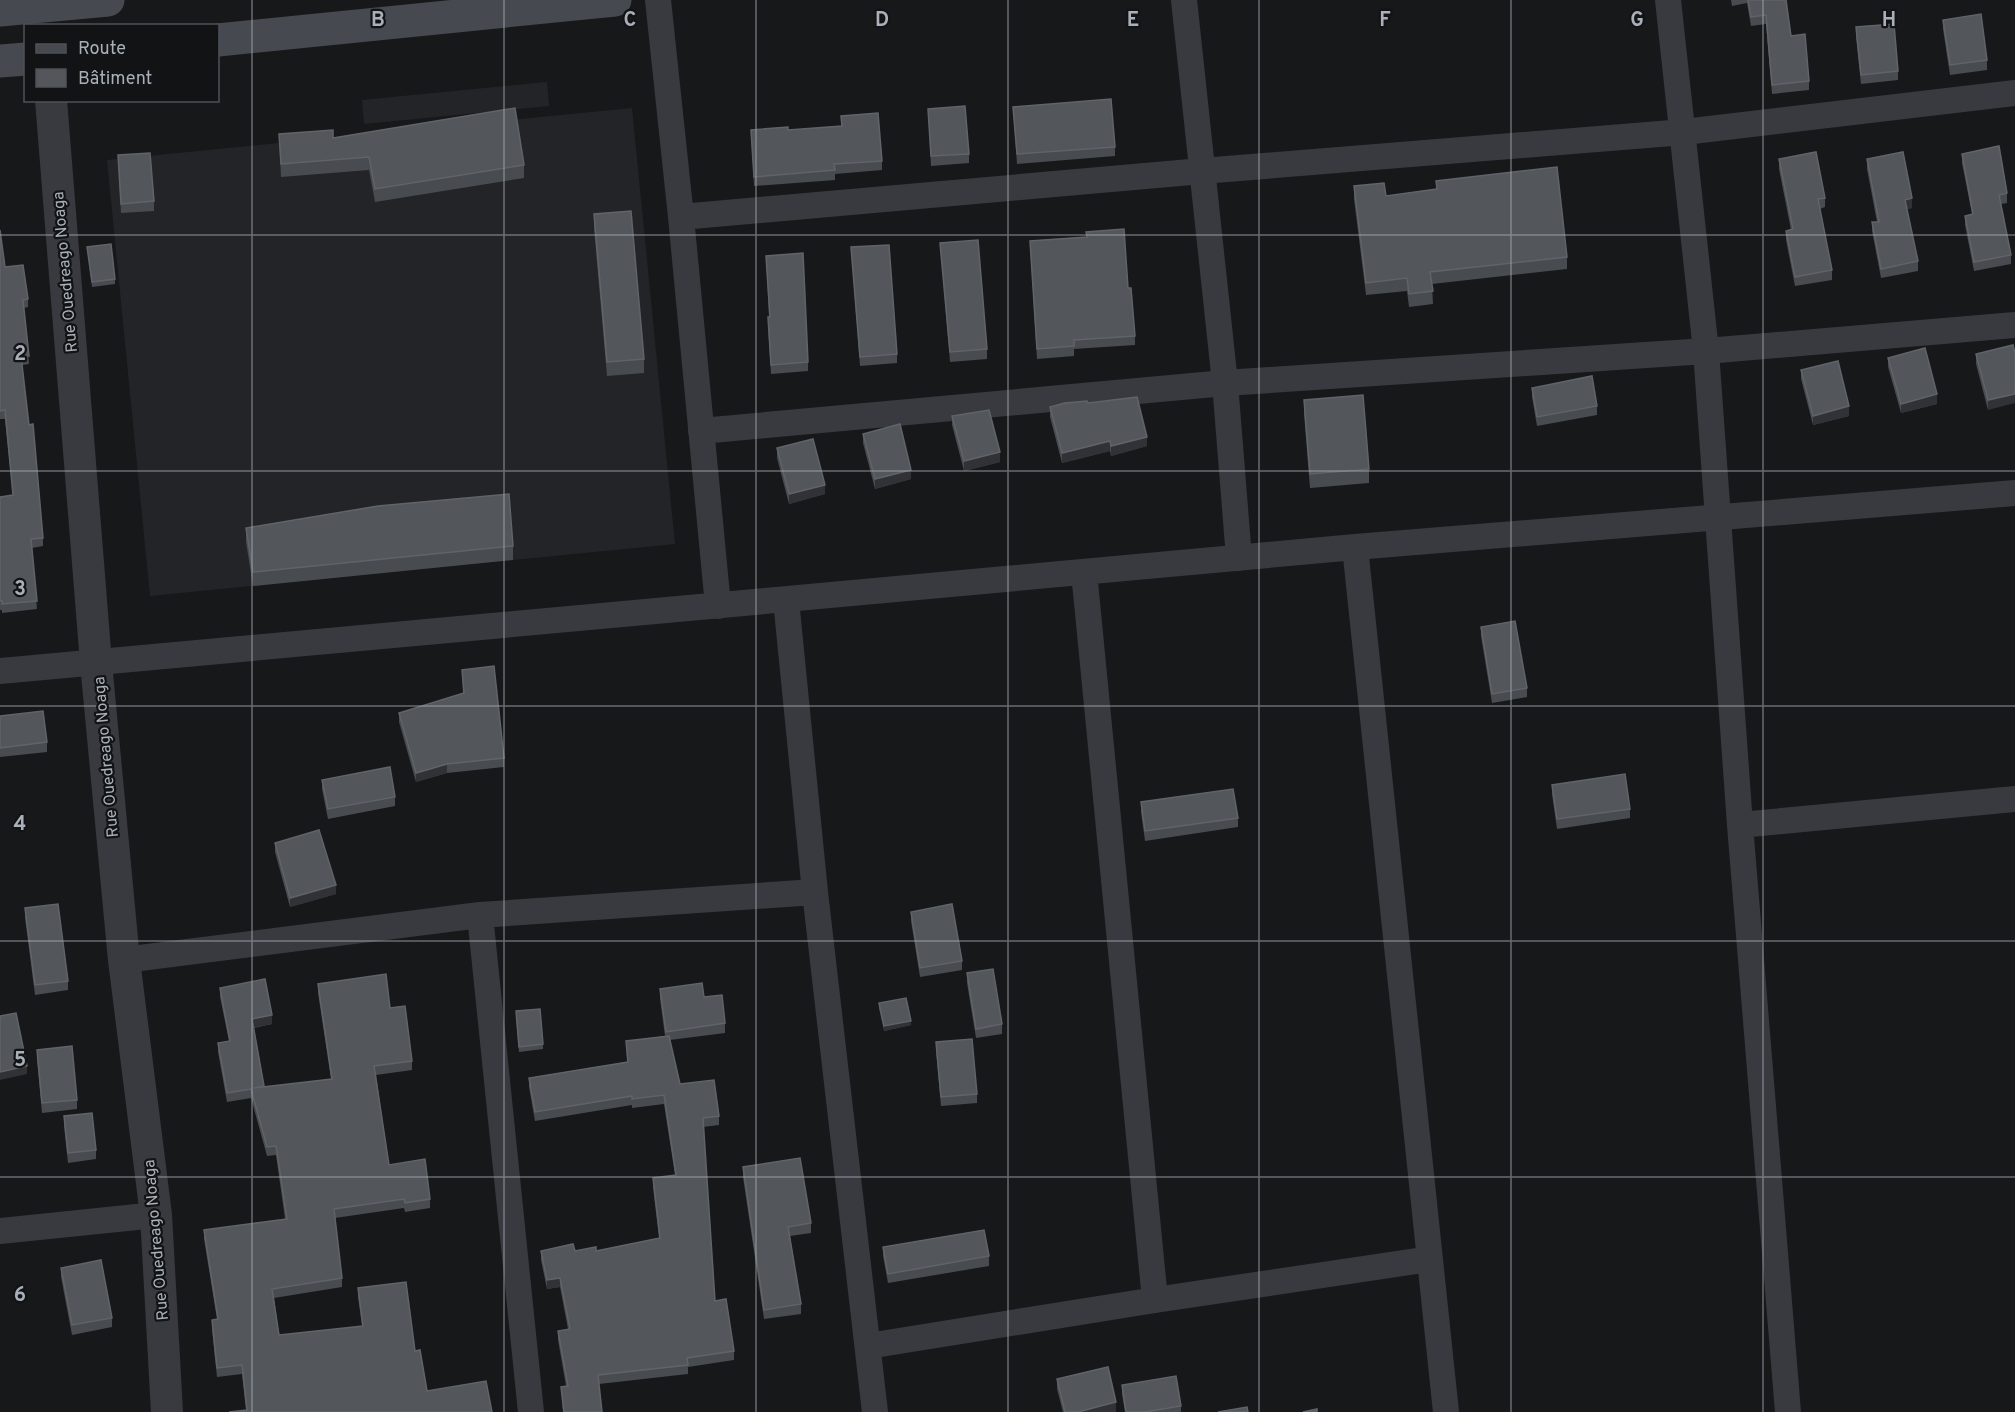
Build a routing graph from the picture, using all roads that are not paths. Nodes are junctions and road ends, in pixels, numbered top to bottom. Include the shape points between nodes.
1 (108, 0) edge
2 (615, 0) edge
3 (658, 0) edge
4 (1184, 0) edge
5 (1668, 0) edge
6 (0, 10) edge
7 (42, 11) edge
8 (219, 39) edge
9 (24, 58) edge
10 (0, 61) edge
11 (2015, 93) edge
12 (51, 102) edge
13 (1684, 132) junction
14 (1202, 171) junction
15 (681, 217) junction
16 (2015, 325) edge
17 (1706, 351) junction
18 (1225, 383) junction
19 (701, 431) junction
20 (2015, 493) edge
21 (1719, 518) junction
22 (1355, 547) junction
23 (1239, 558) junction
24 (1084, 572) junction
25 (786, 600) junction
26 (718, 606) junction
27 (96, 663) junction
28 (0, 671) edge
29 (2015, 799) edge
30 (1740, 825) junction
31 (815, 892) junction
32 (480, 915) junction
33 (124, 960) junction
34 (156, 1215) junction
35 (0, 1231) edge
36 (1430, 1259) junction
37 (1155, 1300) junction
38 (868, 1346) junction
39 (167, 1412) edge
40 (531, 1412) edge
41 (875, 1412) edge
42 (1446, 1412) edge
43 (1788, 1412) edge

1 - 7 main road
2 - 8 main road
3 - 15 street
4 - 14 street
5 - 13 street
6 - 7 main road
9 - 10 main road
11 - 13 street
12 - 27 street, Rue Ouedreago Noaga
13 - 14 street
13 - 17 street
14 - 15 street
14 - 18 street
15 - 19 street
16 - 17 street
17 - 18 street
17 - 21 street
18 - 19 street
18 - 23 street
19 - 26 street
20 - 21 street
21 - 22 street
21 - 30 street
22 - 23 street
22 - 36 street
23 - 24 street
24 - 25 street
24 - 37 street
25 - 26 street
25 - 31 street
26 - 27 street
27 - 28 street
27 - 33 street, Rue Ouedreago Noaga
29 - 30 street
30 - 43 street
31 - 32 street
31 - 38 street
32 - 33 street
32 - 40 street
33 - 34 street, Rue Ouedreago Noaga
34 - 35 street
34 - 39 street, Rue Ouedreago Noaga
36 - 37 street
36 - 42 street
37 - 38 street
38 - 41 street

